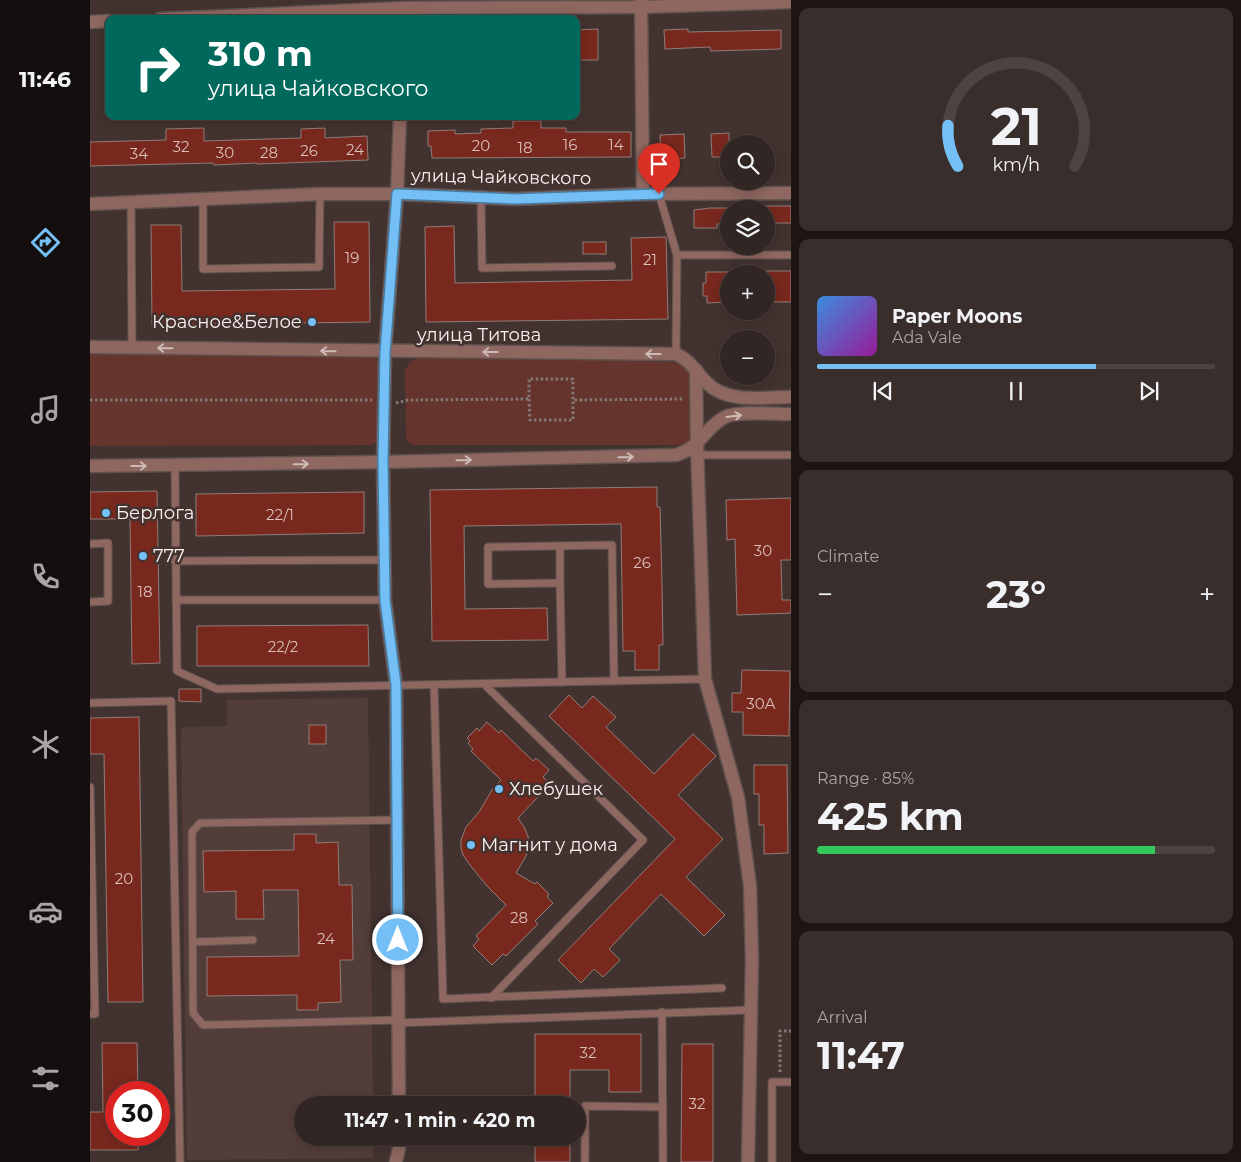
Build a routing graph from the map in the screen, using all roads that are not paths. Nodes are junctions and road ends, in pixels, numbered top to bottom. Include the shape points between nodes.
1 (791, 2) edge
2 (641, 3) edge
3 (403, 9) edge
4 (257, 15) edge
5 (105, 21) edge
6 (90, 22) edge
7 (400, 120) edge
8 (791, 193) edge
9 (320, 194) junction
10 (397, 194) junction
11 (643, 194) junction
12 (659, 194) junction
13 (482, 198) junction
14 (203, 199) junction
15 (131, 202) junction
16 (90, 204) edge
17 (791, 255) edge
18 (677, 256) junction
19 (612, 266) dead end
20 (90, 347) edge
21 (132, 347) junction
22 (385, 352) junction
23 (676, 354) junction
24 (696, 370) junction
25 (791, 397) edge
26 (791, 414) edge
27 (697, 450) junction
28 (676, 455) junction
29 (791, 455) edge
30 (383, 462) junction
31 (90, 466) edge
32 (175, 466) junction
33 (697, 476) junction
34 (90, 544) edge
35 (560, 546) junction
36 (385, 560) junction
37 (175, 561) junction
38 (560, 583) junction
39 (176, 600) junction
40 (385, 600) junction
41 (90, 602) edge
42 (705, 679) junction
43 (614, 680) junction
44 (562, 682) junction
45 (484, 684) junction
46 (396, 685) junction
47 (434, 685) junction
48 (90, 703) edge
49 (90, 787) edge
50 (397, 820) junction
51 (253, 940) dead end
52 (192, 942) junction
53 (92, 953) edge
54 (722, 988) dead end
55 (491, 998) junction
56 (750, 1010) junction
57 (662, 1012) junction
58 (90, 1014) edge
59 (398, 1021) junction
60 (791, 1082) edge
61 (399, 1096) edge
62 (663, 1107) junction
63 (399, 1146) edge
64 (180, 1162) edge
65 (396, 1162) edge
66 (586, 1162) edge
67 (663, 1162) edge
68 (748, 1162) edge
69 (772, 1162) edge

1 - 2 street
2 - 3 street
2 - 11 street
3 - 4 street
5 - 6 street
7 - 10 street
8 - 12 street, улица Чайковского
9 - 10 street, улица Чайковского
9 - 14 street, улица Чайковского
9 - 14 lane via 319,267 203,269
10 - 13 street, улица Чайковского
10 - 22 street
11 - 12 street, улица Чайковского
11 - 13 street, улица Чайковского
12 - 18 lane
13 - 19 lane via 482,268
14 - 15 street, улица Чайковского
15 - 16 street, улица Чайковского
15 - 21 lane
17 - 18 lane
18 - 23 lane
20 - 21 street, улица Титова
22 -> 21 street, улица Титова
23 -> 22 street, улица Титова
22 - 30 street
23 - 24 street
24 - 25 street via 717,392 735,397
24 - 27 street
27 -> 26 street via 714,425 725,417
27 - 28 street
27 - 29 lane
27 - 33 street
30 -> 28 street
28 - 33 street via 685,460
32 -> 30 street
30 - 36 street
31 -> 32 street
32 - 37 lane
33 - 42 street
34 - 41 lane via 108,543 108,601
35 - 38 lane
35 - 38 lane via 488,547 488,584
35 - 43 lane via 612,545
36 - 37 lane
36 - 40 street
37 - 39 lane
38 - 44 lane
39 - 40 lane
39 - 46 lane via 177,671 217,689
40 - 46 street
42 - 43 lane
42 - 56 street via 738,797 748,866 752,960
43 - 44 lane
44 - 45 lane
45 - 47 lane
45 - 55 lane via 643,840
46 - 47 lane
46 - 50 street
47 - 55 lane via 443,999
48 - 64 lane via 170,700
49 - 53 lane
50 - 52 lane via 200,823 192,832
50 - 59 street
51 - 52 lane
52 - 59 lane via 193,1013 203,1025
53 - 58 lane via 95,1014
54 - 55 lane
56 - 57 lane
56 - 68 street
57 - 59 lane
57 - 62 lane
59 - 61 street
60 - 69 lane via 772,1082
62 - 66 lane via 585,1106
62 - 67 lane
63 - 65 street

